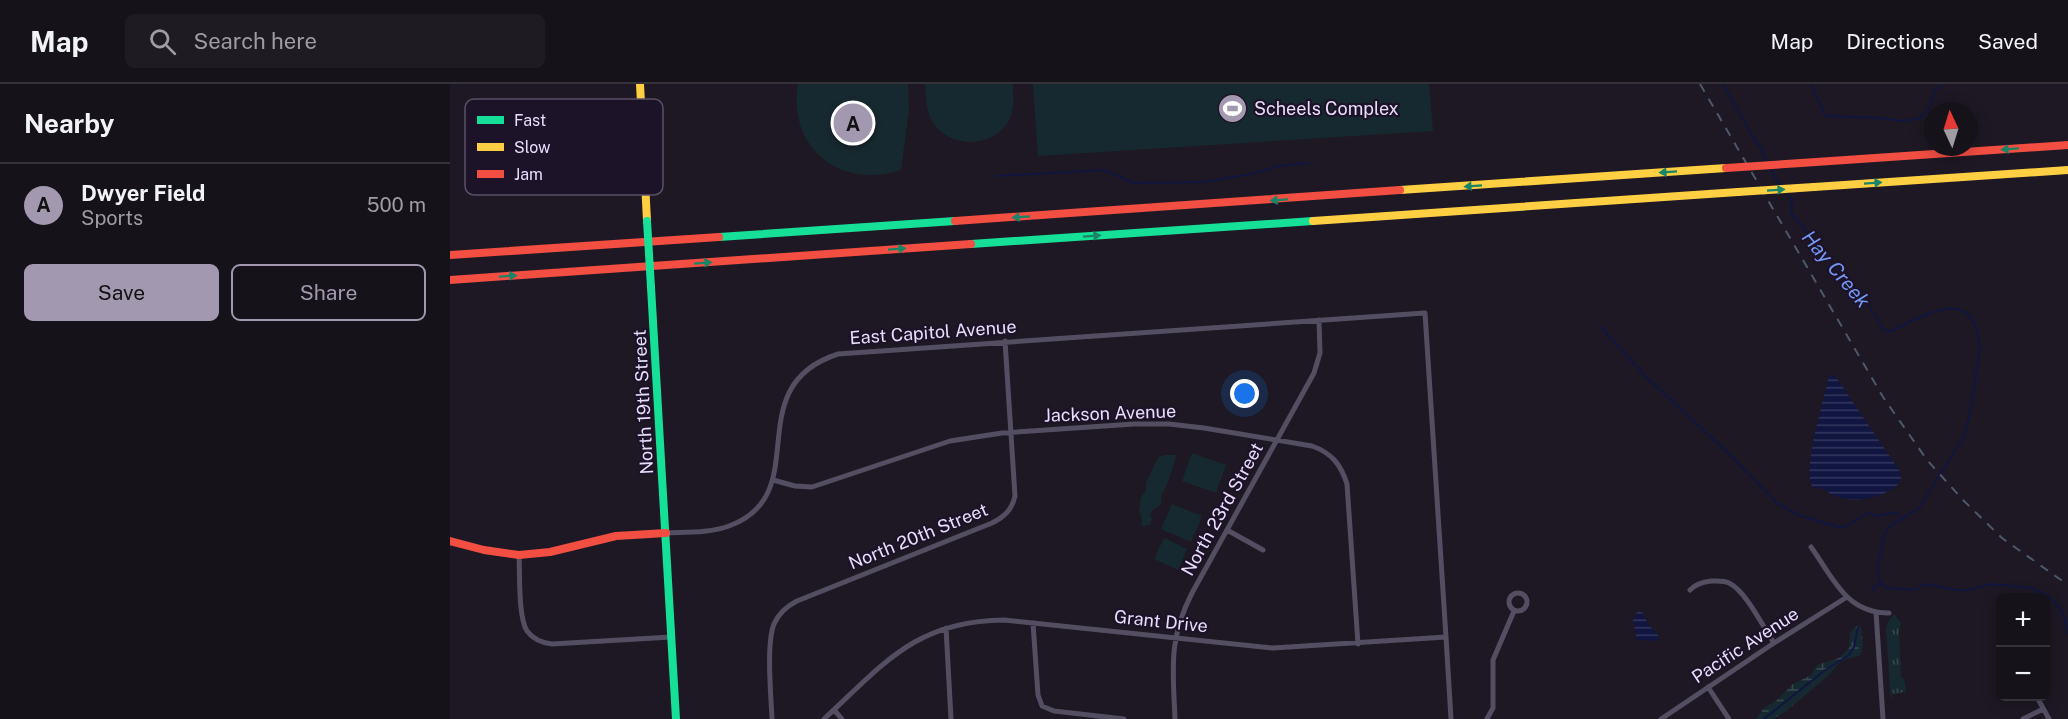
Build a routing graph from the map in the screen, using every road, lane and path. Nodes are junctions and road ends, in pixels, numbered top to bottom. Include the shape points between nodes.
1 (640, 84) edge
2 (641, 99) edge
3 (2068, 145) edge
4 (2068, 170) edge
5 (646, 195) edge
6 (450, 255) edge
7 (450, 280) edge
8 (1319, 320) junction
9 (1005, 341) junction
10 (1011, 432) junction
11 (1277, 440) junction
12 (773, 480) junction
13 (1227, 530) junction
14 (666, 533) junction
15 (450, 541) edge
16 (1812, 547) dead end
17 (1263, 550) dead end
18 (519, 555) junction
19 (1690, 590) dead end
20 (1847, 597) junction
21 (1514, 611) dead end
22 (1876, 612) junction
23 (1889, 613) dead end
24 (1033, 622) junction
25 (946, 628) junction
26 (671, 637) junction
27 (1446, 637) junction
28 (1175, 638) junction
29 (1774, 643) junction
30 (1358, 644) junction
31 (1708, 687) junction
32 (2039, 701) edge
33 (2043, 709) junction
34 (834, 710) junction
35 (676, 719) edge
36 (772, 719) edge
37 (824, 719) edge
38 (842, 719) edge
39 (951, 719) edge
40 (1124, 719) edge
41 (1175, 719) edge
42 (1450, 719) edge
43 (1487, 719) edge
44 (1660, 719) edge
45 (1729, 719) edge
46 (1883, 719) edge
47 (2023, 719) edge
48 (2049, 719) edge

1 - 2 main road, North 19th Street, bridge
3 -> 6 main road, bridge
7 -> 4 main road, bridge
5 - 14 main road, North 19th Street, bridge
8 - 9 street, East Capitol Avenue
8 - 11 street, North 23rd Street via 1316,367
8 - 27 street, East Capitol Avenue via 1425,313
9 - 10 street, North 20th Street
9 - 12 street, East Capitol Avenue via 846,352 815,363 795,381 784,401
10 - 11 street, Jackson Avenue via 1169,424
10 - 12 street, Jackson Avenue via 950,441 818,486 800,487
10 - 36 street, North 20th Street via 1015,496 1004,516 797,601 781,613 771,638
11 - 13 street, North 23rd Street
11 - 30 street, Jackson Avenue via 1326,452 1337,461 1345,476
12 - 14 street, East Capitol Avenue via 758,506 737,523 712,530
13 - 17 street
13 - 28 street, North 23rd Street via 1186,605
14 - 18 main road, East Capitol Avenue via 616,536 550,552
14 - 26 main road, North 19th Street
15 - 18 main road, East Capitol Avenue
16 - 20 street
18 - 26 street via 523,621 536,639 552,644
19 - 29 street via 1706,581 1724,581 1733,586
20 - 22 street via 1863,609
20 - 29 street, Pacific Avenue
21 - 43 street via 1493,660 1493,708
22 - 23 street
22 - 46 street
24 - 25 street, Grant Drive via 985,621
24 - 28 street, Grant Drive
24 - 40 street via 1042,706 1054,711
25 - 34 street, Grant Drive via 888,659
25 - 39 street
26 - 35 main road, North 19th Street
27 - 30 street, Grant Drive
27 - 42 street
28 - 30 street, Grant Drive via 1273,648
28 - 41 street, North 23rd Street
29 - 31 street, Pacific Avenue
31 - 44 street, Pacific Avenue
31 - 45 street
32 - 33 street
33 - 47 street
33 - 48 street
34 - 37 street, Grant Drive
34 - 38 street

